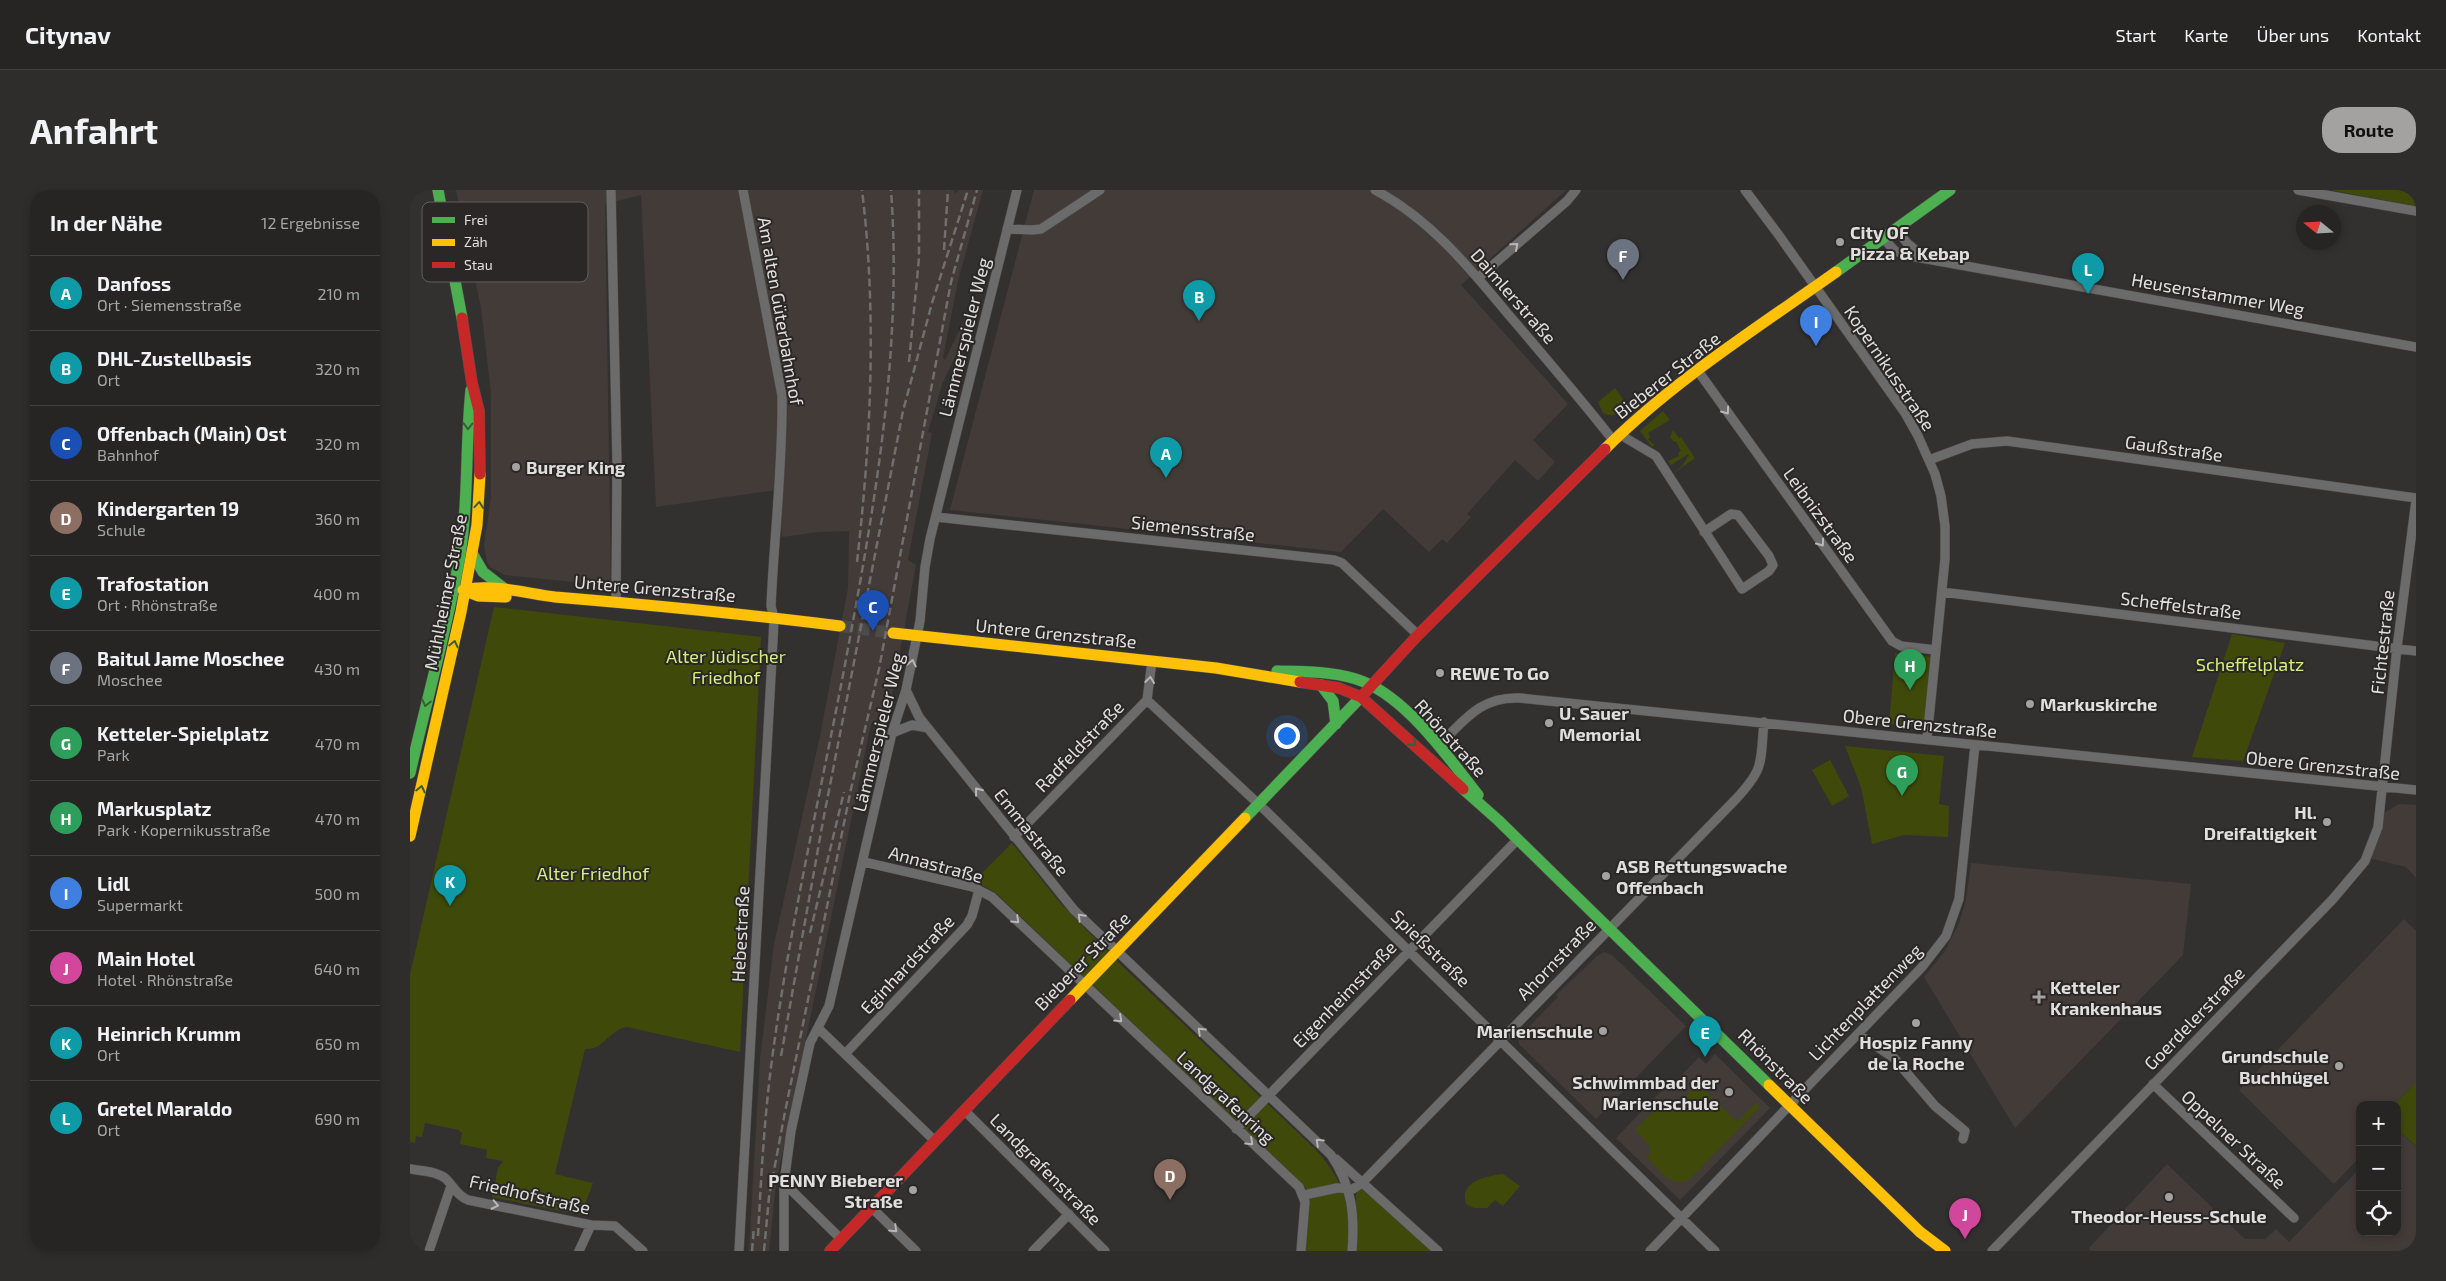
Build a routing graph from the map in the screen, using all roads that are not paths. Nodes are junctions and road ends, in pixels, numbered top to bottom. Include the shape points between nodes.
1 (611, 190) edge
2 (743, 190) edge
3 (1017, 190) edge
4 (1100, 190) edge
5 (1376, 190) edge
6 (1745, 190) edge
7 (1950, 190) edge
8 (2298, 190) edge
9 (1574, 193) edge
10 (2416, 211) edge
11 (1007, 229) junction
12 (1896, 229) junction
13 (1883, 238) junction
14 (1925, 258) junction
15 (1478, 278) junction
16 (457, 282) edge
17 (1814, 287) junction
18 (2416, 347) edge
19 (1698, 371) junction
20 (472, 383) junction
21 (1616, 437) junction
22 (1929, 460) junction
23 (2416, 499) edge
24 (936, 517) junction
25 (1704, 532) junction
26 (472, 553) junction
27 (459, 589) junction
28 (507, 590) junction
29 (1942, 592) junction
30 (527, 594) junction
31 (616, 601) junction
32 (774, 618) junction
33 (840, 626) tunnel mouth
34 (893, 633) tunnel mouth
35 (1418, 635) junction
36 (917, 636) junction
37 (2397, 648) junction
38 (1936, 650) junction
39 (2416, 651) edge
40 (1152, 661) junction
41 (1216, 668) junction
42 (1320, 685) junction
43 (1373, 685) junction
44 (906, 690) junction
45 (1362, 697) junction
46 (1147, 700) junction
47 (1764, 722) junction
48 (1336, 724) junction
49 (928, 728) junction
50 (892, 732) junction
51 (1927, 739) junction
52 (1975, 745) junction
53 (1438, 746) junction
54 (410, 773) edge
55 (2383, 787) junction
56 (2416, 790) edge
57 (1259, 804) junction
58 (1498, 820) junction
59 (410, 836) edge
60 (1014, 837) junction
61 (1518, 840) junction
62 (864, 862) junction
63 (978, 890) junction
64 (1609, 928) junction
65 (1117, 950) junction
66 (1409, 950) junction
67 (1083, 985) junction
68 (818, 1028) junction
69 (1858, 1034) junction
70 (1500, 1039) junction
71 (845, 1054) junction
72 (2153, 1084) junction
73 (1269, 1095) junction
74 (1789, 1105) junction
75 (964, 1110) junction
76 (1236, 1129) junction
77 (1963, 1139) dead end
78 (935, 1140) junction
79 (1331, 1155) junction
80 (410, 1168) edge
81 (784, 1182) junction
82 (1363, 1182) junction
83 (452, 1186) junction
84 (1349, 1189) junction
85 (1304, 1195) junction
86 (871, 1207) junction
87 (1069, 1214) junction
88 (1682, 1218) junction
89 (2294, 1218) dead end
90 (590, 1225) junction
91 (1920, 1232) junction
92 (841, 1239) junction
93 (429, 1251) edge
94 (578, 1251) edge
95 (643, 1251) edge
96 (739, 1251) edge
97 (784, 1251) edge
98 (830, 1251) edge
99 (916, 1251) edge
100 (1033, 1251) edge
101 (1105, 1251) edge
102 (1301, 1251) edge
103 (1352, 1251) edge
104 (1438, 1251) edge
105 (1650, 1251) edge
106 (1715, 1251) edge
107 (1935, 1251) edge
108 (1945, 1251) edge
109 (1992, 1251) edge

1 - 31 street via 617,464
2 - 32 street, Am alten Güterbahnhof via 782,396 771,606
3 - 11 street, Lämmerspieler Weg
4 - 11 street via 1041,229
5 - 15 street, Daimlerstraße via 1423,222
6 - 17 street, Kopernikusstraße
7 - 12 main road, Bieberer Straße
8 - 10 street
15 -> 9 street
11 - 24 street, Lämmerspieler Weg
12 - 13 main road, Bieberer Straße
12 - 14 street, Heusenstammer Weg via 1906,243
13 - 14 street, Heusenstammer Weg via 1895,252
13 - 17 main road, Bieberer Straße
14 - 18 street, Heusenstammer Weg
15 - 21 street, Daimlerstraße
16 - 20 main road, Mühlheimer Straße
17 - 19 main road, Bieberer Straße
17 - 22 street, Kopernikusstraße via 1909,420
19 - 21 main road, Bieberer Straße via 1650,406
19 -> 38 street, Leibnizstraße via 1892,641 1901,646
26 -> 20 main road, Mühlheimer Straße via 481,469 479,411
20 -> 27 main road, Mühlheimer Straße
21 - 25 street, Daimlerstraße via 1656,456
21 - 35 main road, Bieberer Straße
22 - 23 street, Gaußstraße via 1972,444 2007,441
22 - 29 street, Kopernikusstraße via 1939,489 1944,519
23 - 37 street, Fichtestraße
24 - 35 street, Siemensstraße via 1334,560 1342,563
24 - 36 street, Lämmerspieler Weg via 926,561
25 - 25 street, Daimlerstraße via 1742,589 1773,565 1738,515 1731,514
26 - 27 main road, Mühlheimer Straße
26 - 28 main road via 483,572
27 - 28 main road, Untere Grenzstraße
27 - 30 main road, Untere Grenzstraße via 478,596
27 -> 54 main road, Mühlheimer Straße
59 -> 27 main road, Mühlheimer Straße
28 - 30 main road, Untere Grenzstraße
29 - 37 street, Scheffelstraße
29 - 38 street, Kopernikusstraße
30 - 31 main road, Untere Grenzstraße
31 - 32 main road, Untere Grenzstraße
32 - 33 main road, Untere Grenzstraße
32 - 96 street, Hebestraße
34 - 36 main road, Untere Grenzstraße
35 - 43 main road, Bieberer Straße
36 - 40 main road, Untere Grenzstraße
44 -> 36 street, Lämmerspieler Weg
37 - 39 street, Scheffelstraße
37 - 55 street, Fichtestraße
38 - 51 street, Kopernikusstraße
40 - 41 main road, Untere Grenzstraße
46 -> 40 street
41 - 42 main road, Untere Grenzstraße
41 - 43 main road, Untere Grenzstraße via 1342,677
42 - 45 main road, Untere Grenzstraße
42 - 48 main road via 1333,701
43 - 45 main road, Bieberer Straße
43 - 53 main road, Rhönstraße
44 - 49 street, Emmastraße
44 - 50 street, Lämmerspieler Weg
45 - 48 main road, Bieberer Straße
45 -> 58 main road, Rhönstraße
46 - 57 street, Spießstraße
46 - 60 street, Radfeldstraße
47 - 51 street, Obere Grenzstraße
47 - 53 street, Obere Grenzstraße via 1507,698 1485,703 1476,709
47 - 64 street, Ahornstraße via 1760,766 1753,780
48 - 57 main road, Bieberer Straße
49 - 50 street via 912,724
60 -> 49 street, Emmastraße
50 - 62 street, Lämmerspieler Weg
51 - 52 street, Obere Grenzstraße
52 - 55 street, Obere Grenzstraße
52 - 69 street, Lichtenplattenweg via 1962,881 1952,924 1936,951
53 - 58 main road, Rhönstraße
55 - 56 street, Obere Grenzstraße
55 - 72 street, Goerdelerstraße via 2375,837 2356,874
57 - 65 main road, Bieberer Straße
57 - 66 street, Spießstraße
58 - 61 main road, Rhönstraße
65 -> 60 street, Emmastraße via 1074,910
61 - 64 main road, Rhönstraße
61 - 66 street, Eigenheimstraße
62 - 63 street, Annastraße
62 - 68 street, Lämmerspieler Weg via 829,1006
63 -> 67 street, Annastraße via 992,897
63 - 71 street, Eginhardstraße via 967,925
64 - 70 street, Ahornstraße
64 - 74 main road, Rhönstraße
65 - 67 main road, Bieberer Straße
73 -> 65 street, Landgrafenring
66 - 70 street, Spießstraße
66 - 73 street, Eigenheimstraße
67 - 75 main road, Bieberer Straße
67 -> 76 street, Landgrafenring
68 - 71 street
68 - 81 street, Lämmerspieler Weg via 811,1039 791,1130
69 - 74 street, Lichtenplattenweg
69 - 77 street via 1894,1058 1935,1106 1965,1131
70 - 82 street, Ahornstraße
70 - 88 street, Spießstraße
71 - 78 street
72 - 89 street, Oppelner Straße
72 - 109 street, Goerdelerstraße
73 - 76 street, Eigenheimstraße
79 -> 73 street, Landgrafenring
74 - 88 street, Lichtenplattenweg
74 - 91 main road, Rhönstraße
75 - 78 main road, Bieberer Straße
75 - 87 street, Landgrafenstraße
76 -> 85 street, Landgrafenring
78 - 86 main road, Bieberer Straße
79 - 82 street, Landgrafenring
79 - 84 street, Landgrafenring
80 - 83 street, Friedhofstraße via 439,1175
81 - 92 street
81 - 97 street, Lämmerspieler Weg
82 - 84 street, Ahornstraße
82 - 104 street, Landgrafenring
83 -> 90 street, Friedhofstraße via 459,1196 468,1200
83 - 93 street
84 - 85 street, Ahornstraße via 1336,1188
84 - 103 street, Landgrafenring via 1354,1214
85 - 102 street
86 - 92 main road, Bieberer Straße
86 -> 99 street
87 - 100 street
87 - 101 street, Landgrafenstraße
88 - 105 street, Lichtenplattenweg
88 - 106 street, Spießstraße
90 - 94 street
90 - 95 street, Friedhofstraße via 615,1226
91 - 107 main road, Rhönstraße
91 - 108 main road, Rhönstraße
92 - 98 main road, Bieberer Straße

